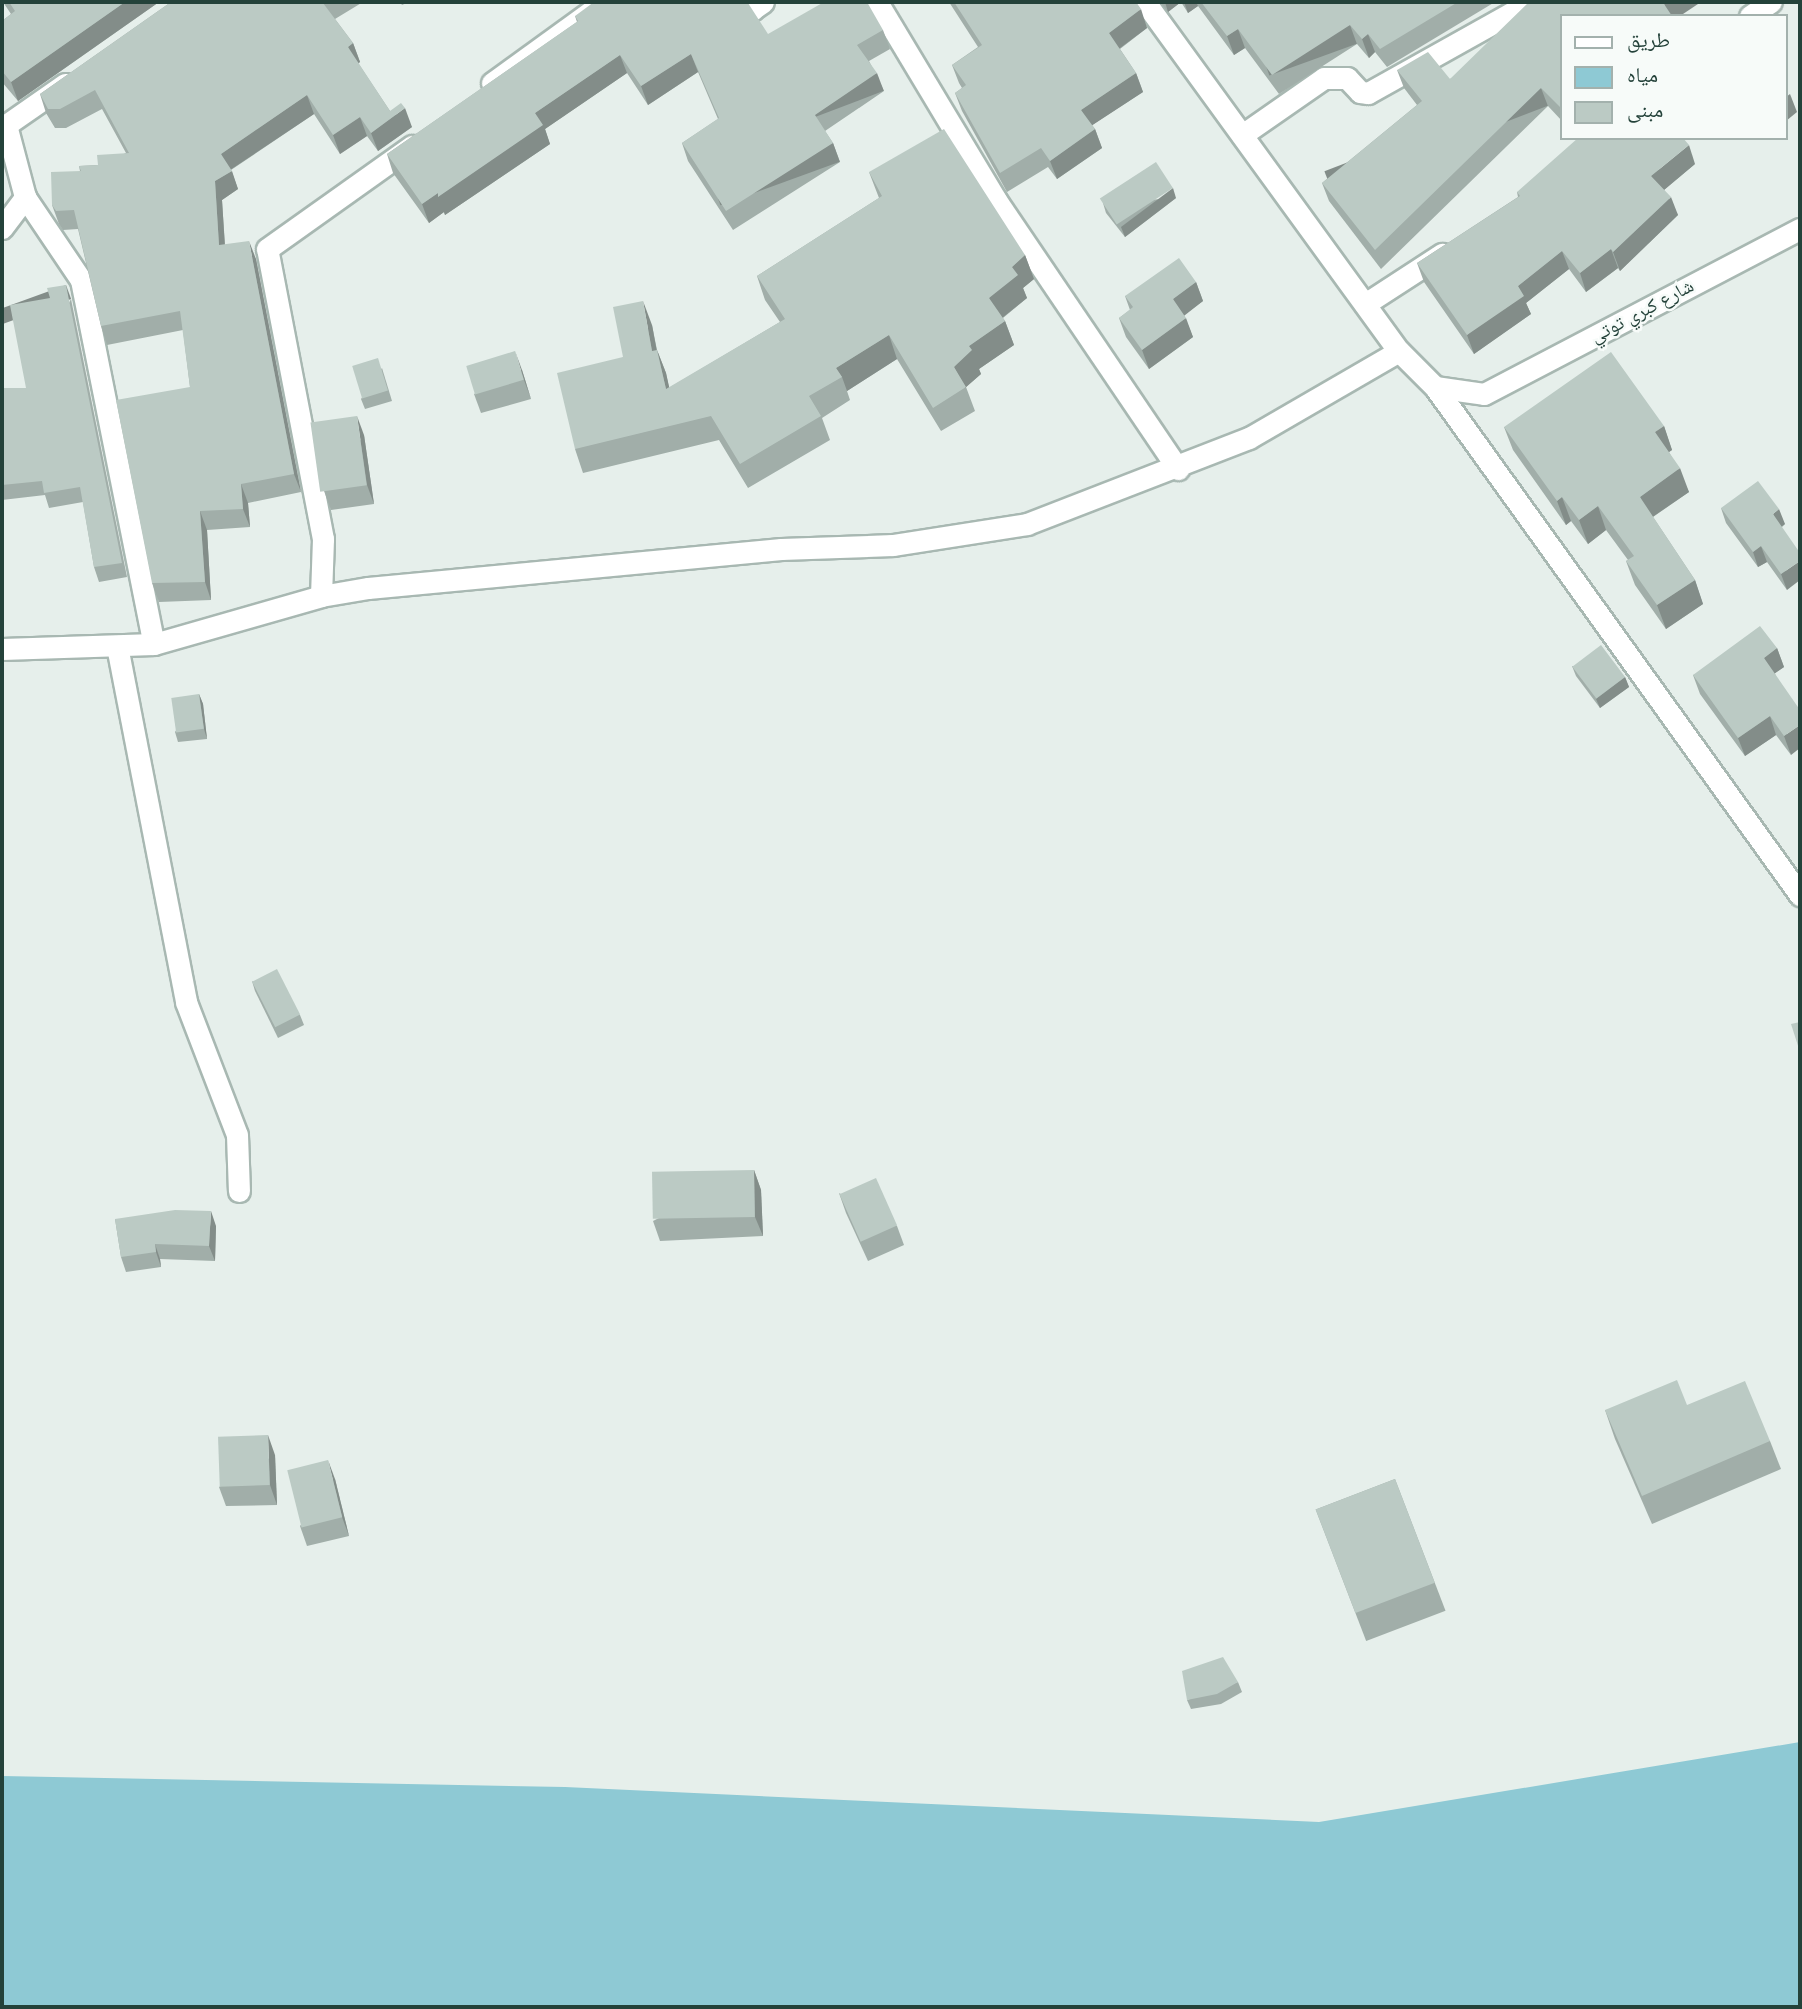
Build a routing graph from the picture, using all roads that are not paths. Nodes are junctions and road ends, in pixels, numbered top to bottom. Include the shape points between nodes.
1 (604, 2) edge
2 (748, 2) edge
3 (763, 2) edge
4 (877, 2) edge
5 (1145, 2) edge
6 (1531, 2) edge
7 (1770, 2) edge
8 (1754, 14) edge
9 (83, 71) edge
10 (476, 95) edge
11 (4, 126) edge
12 (427, 134) edge
13 (1242, 135) junction
14 (25, 197) junction
15 (2, 228) edge
16 (1800, 229) edge
17 (1456, 245) edge
18 (1365, 304) junction
19 (1399, 351) junction
20 (1435, 387) junction
21 (1178, 469) junction
22 (321, 596) junction
23 (154, 644) junction
24 (117, 646) junction
25 (2, 649) edge
26 (1800, 895) edge
27 (239, 1191) dead end

1 - 10 street
2 - 3 street via 753,9
4 - 21 street via 996,200
5 - 13 street
6 - 13 street via 1368,93 1360,92 1347,78 1324,78
7 - 8 street
9 - 11 street
11 - 14 street
12 - 22 street via 267,249 323,539
13 - 18 street
14 - 15 street
14 - 23 street via 81,280
16 - 20 street, شارع كبري توتي via 1484,394
17 - 18 street
18 - 19 street
19 - 20 street
19 - 21 street via 1249,438
20 - 26 street
21 - 22 street via 1027,524 936,541 668,558
22 - 23 street
23 - 24 street
24 - 25 street
24 - 27 street via 186,1002 237,1135

